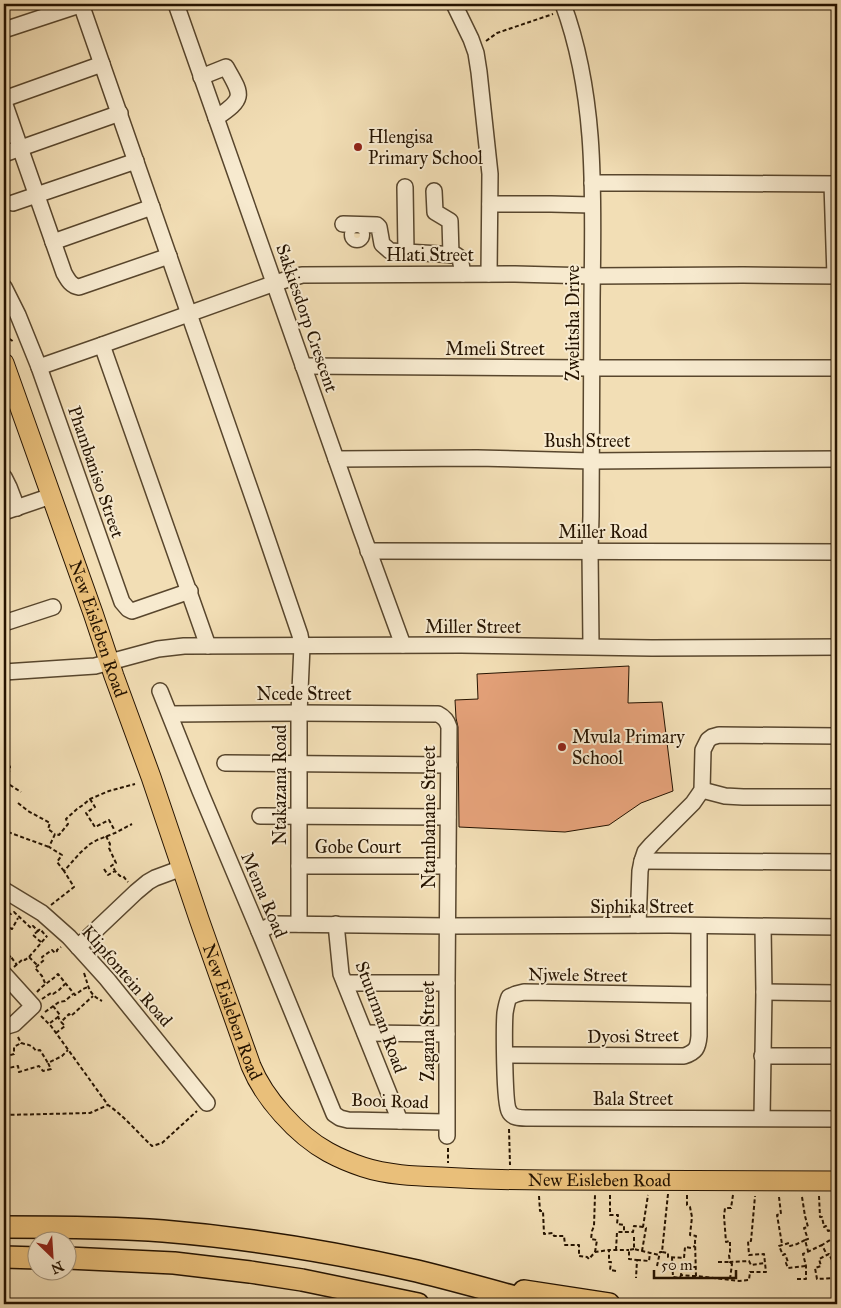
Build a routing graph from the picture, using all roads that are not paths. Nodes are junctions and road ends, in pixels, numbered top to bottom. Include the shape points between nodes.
1 (82, 4) edge
2 (176, 4) edge
3 (454, 4) edge
4 (561, 8) edge
5 (4, 30) edge
6 (102, 64) junction
7 (201, 77) junction
8 (4, 101) edge
9 (120, 113) junction
10 (216, 118) junction
11 (20, 148) junction
12 (4, 154) edge
13 (136, 161) junction
14 (592, 184) junction
15 (835, 184) edge
16 (405, 187) dead end
17 (434, 191) dead end
18 (37, 195) junction
19 (13, 203) dead end
20 (490, 204) junction
21 (592, 205) junction
22 (152, 207) junction
23 (342, 224) dead end
24 (53, 242) junction
25 (406, 252) junction
26 (451, 255) junction
27 (169, 256) junction
28 (463, 274) junction
29 (488, 274) junction
30 (592, 276) junction
31 (836, 276) edge
32 (275, 283) junction
33 (4, 287) edge
34 (189, 313) junction
35 (102, 345) junction
36 (4, 363) edge
37 (39, 366) junction
38 (303, 366) junction
39 (591, 368) junction
40 (837, 368) edge
41 (336, 459) junction
42 (837, 459) edge
43 (591, 461) junction
44 (4, 477) edge
45 (51, 496) junction
46 (10, 510) edge
47 (368, 551) junction
48 (590, 551) junction
49 (837, 552) edge
50 (190, 591) junction
51 (54, 607) dead end
52 (4, 623) edge
53 (403, 645) junction
54 (208, 646) junction
55 (302, 646) junction
56 (591, 646) junction
57 (837, 647) edge
58 (110, 663) junction
59 (4, 672) edge
60 (160, 691) dead end
61 (299, 713) junction
62 (170, 714) junction
63 (438, 714) joint
64 (837, 736) edge
65 (225, 763) dead end
66 (300, 764) junction
67 (449, 765) junction
68 (702, 790) junction
69 (837, 798) edge
70 (260, 816) dead end
71 (299, 816) junction
72 (448, 816) junction
73 (642, 860) junction
74 (837, 862) edge
75 (299, 866) junction
76 (448, 866) junction
77 (182, 868) junction
78 (4, 890) edge
79 (299, 924) junction
80 (336, 924) junction
81 (638, 925) junction
82 (448, 926) junction
83 (699, 926) junction
84 (763, 926) junction
85 (837, 927) edge
86 (259, 931) junction
87 (71, 947) junction
88 (6, 972) edge
89 (345, 983) junction
90 (446, 983) junction
91 (764, 992) junction
92 (837, 993) edge
93 (699, 995) junction
94 (9, 1025) edge
95 (365, 1033) junction
96 (447, 1034) junction
97 (506, 1055) junction
98 (762, 1056) junction
99 (837, 1056) edge
100 (207, 1103) road end
101 (510, 1112) joint
102 (334, 1114) joint
103 (762, 1118) junction
104 (837, 1119) edge
105 (400, 1121) junction
106 (447, 1129) joint
107 (837, 1181) edge
108 (4, 1227) edge
109 (4, 1257) edge
110 (28, 1258) edge
111 (78, 1258) edge
112 (302, 1280) junction
113 (448, 1280) junction
114 (367, 1304) edge
115 (418, 1304) edge
116 (541, 1304) edge
117 (609, 1304) edge

1 - 5 street
1 - 6 street
2 - 7 street, Sakkiesdorp Crescent
3 - 20 street via 476,53 490,174
4 - 14 street, Zwelitsha Drive via 573,35 584,80
6 - 8 street
6 - 9 street
7 - 10 street, Sakkiesdorp Crescent
7 - 10 street via 226,67 239,90 234,104
8 - 11 street
9 - 11 street
9 - 13 street
10 - 32 street, Sakkiesdorp Crescent
11 - 12 street
11 - 18 street
13 - 18 street
13 - 22 street
14 - 15 street
14 - 21 street, Zwelitsha Drive
15 - 31 street
16 - 25 street
17 - 26 street via 435,212 450,221
18 - 19 street
18 - 24 street
20 - 21 street
20 - 29 street
21 - 30 street, Zwelitsha Drive
22 - 24 street
22 - 27 street
23 - 25 street via 357,235 377,225 384,247
24 - 27 street via 64,273 71,284 79,287
25 - 26 street
26 - 28 street via 460,258
27 - 34 street
28 - 29 street, Hlati Street
28 - 32 street, Hlati Street via 319,274
29 - 30 street, Hlati Street
30 - 31 street, Hlati Street
30 - 39 street, Zwelitsha Drive
32 - 34 street, Hlati Street
32 - 38 street, Sakkiesdorp Crescent
33 - 37 street, Phambaniso Street
34 - 35 street, Hlati Street
34 - 55 street
35 - 37 street, Hlati Street
35 - 50 street
36 - 45 main road, New Eisleben Road
37 - 50 street, Phambaniso Street via 122,602 132,611
38 - 39 street, Mmeli Street
38 - 41 street, Sakkiesdorp Crescent
39 - 40 street, Mmeli Street
39 - 43 street, Zwelitsha Drive
41 - 43 street, Bush Street
41 - 47 street, Sakkiesdorp Crescent
42 - 43 street, Bush Street
43 - 48 street, Zwelitsha Drive
44 - 46 street via 9,486
45 - 46 street
45 - 58 main road, New Eisleben Road
47 - 48 street, Miller Road
47 - 53 street, Sakkiesdorp Crescent
48 - 49 street, Miller Road
48 - 56 street, Zwelitsha Drive
50 - 54 street
51 - 52 street
53 - 55 street, Miller Street
53 - 56 street, Miller Street
54 - 55 street, Miller Street
54 - 58 street, Miller Street via 171,647
55 - 61 street, Ntakazana Road
56 - 57 street, Miller Street
58 - 59 street, Miller Street
58 - 77 main road, New Eisleben Road
60 - 62 street, Mema Road
61 - 62 street, Ncede Street
61 - 63 street, Ncede Street
61 - 66 street, Ntakazana Road
62 - 86 street, Mema Road
63 - 67 street, Ntambanane Street via 444,717 449,727
64 - 68 street via 712,737 703,750
65 - 66 street
66 - 67 street
66 - 71 street, Ntakazana Road
67 - 72 street, Ntambanane Street
68 - 69 street via 725,796
68 - 73 street via 645,852
70 - 71 street
71 - 72 street
71 - 75 street, Ntakazana Road
72 - 76 street, Ntambanane Street
73 - 74 street
73 - 81 street
75 - 76 street, Gobe Court
75 - 79 street, Ntakazana Road
76 - 82 street, Ntambanane Street
77 - 87 street via 155,878
77 - 107 main road, New Eisleben Road via 256,1078 292,1124 334,1155 364,1167 412,1176 500,1180
78 - 87 street, Klipfontein Road via 48,918
79 - 80 street, Siphika Street
79 - 86 street, Siphika Street via 274,924
80 - 82 street, Siphika Street
80 - 89 street, Stuurman Road via 341,974
81 - 82 street, Siphika Street
81 - 83 street, Siphika Street
82 - 90 street, Zagana Street
83 - 84 street, Siphika Street
83 - 93 street, Dyosi Street
84 - 85 street, Siphika Street
84 - 91 street
86 - 102 street, Mema Road
87 - 100 street, Klipfontein Road via 107,979
88 - 94 street via 34,1008
89 - 90 street
89 - 95 street, Stuurman Road
90 - 96 street, Zagana Street
91 - 92 street
91 - 98 street
93 - 97 street, Dyosi Street via 698,1042 694,1051 684,1056
93 - 97 street, Njwele Street via 516,994 509,998 505,1014
95 - 96 street
95 - 105 street, Stuurman Road
96 - 106 street, Zagana Street
97 - 101 street, Njwele Street
98 - 99 street
98 - 103 street
101 - 103 street, Bala Street via 526,1118
102 - 105 street, Booi Road via 348,1120
103 - 104 street, Bala Street
105 - 106 street, Booi Road
108 - 113 highway via 112,1228 227,1238 340,1256
109 - 110 highway
111 - 112 highway via 174,1262
112 - 114 highway via 328,1296
112 - 115 highway
113 - 116 highway
113 - 117 highway

